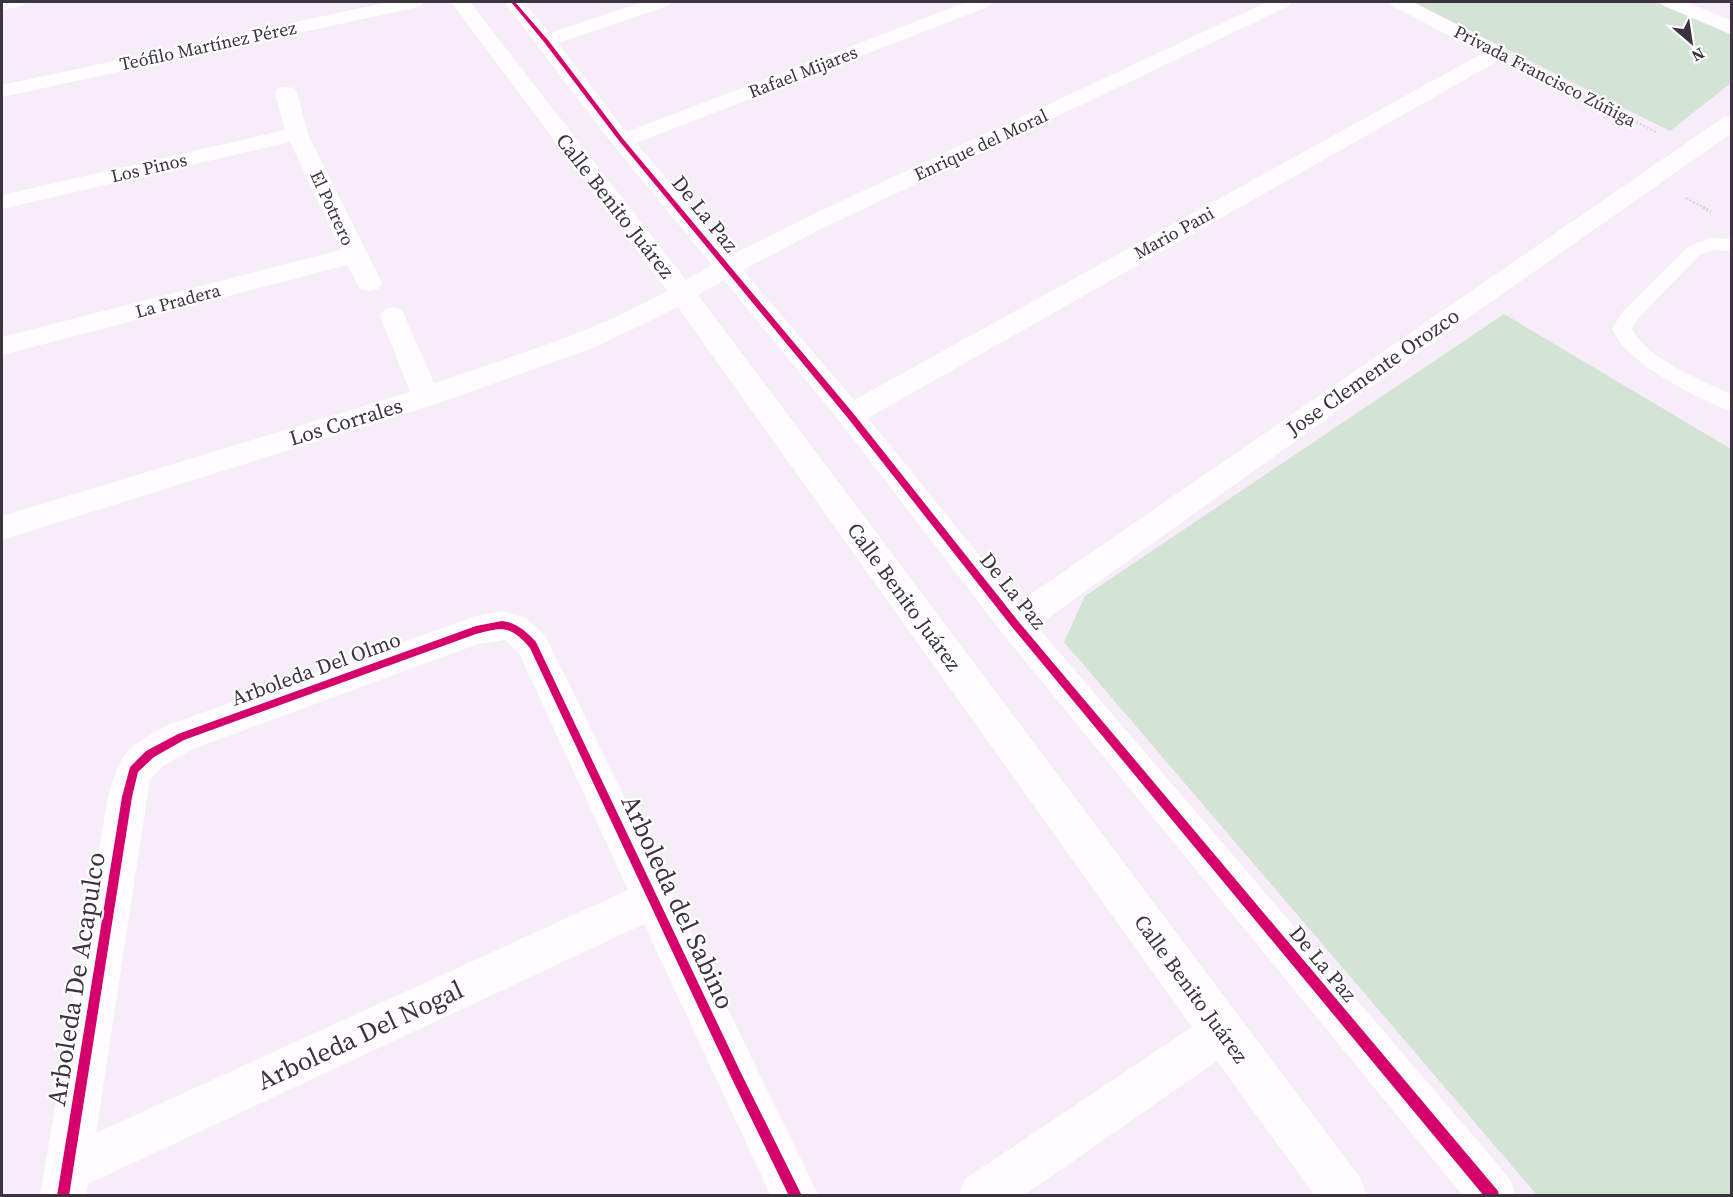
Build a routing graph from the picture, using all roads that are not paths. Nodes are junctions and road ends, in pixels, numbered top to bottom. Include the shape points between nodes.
1 (16, 2) edge
2 (414, 2) edge
3 (460, 2) edge
4 (513, 2) edge
5 (661, 2) edge
6 (983, 2) edge
7 (1282, 2) edge
8 (1399, 2) edge
9 (1671, 2) edge
10 (2, 4) edge
11 (1731, 28) edge
12 (546, 41) junction
13 (1498, 53) joint
14 (2, 91) edge
15 (286, 93) dead end
16 (1731, 122) edge
17 (297, 134) junction
18 (622, 141) junction
19 (2, 202) edge
20 (1731, 245) edge
21 (354, 255) junction
22 (726, 268) junction
23 (369, 283) dead end
24 (682, 293) junction
25 (393, 316) dead end
26 (2, 346) edge
27 (426, 397) junction
28 (1731, 404) edge
29 (850, 415) junction
30 (2, 528) edge
31 (1015, 624) junction
32 (520, 629) joint
33 (134, 770) joint
34 (654, 899) junction
35 (1222, 1032) junction
36 (65, 1183) edge
37 (796, 1196) edge
38 (982, 1196) edge
39 (1344, 1196) edge
40 (1492, 1196) edge

1 - 10 street
2 - 14 street, Teófilo Martínez Pérez
3 - 24 street, Calle Benito Juárez
4 - 12 street, De La Paz
5 - 12 street
6 - 18 street, Rafael Mijares
7 - 22 street, Enrique del Moral
8 - 13 street, Privada Francisco Zúñiga
9 - 11 street
12 - 18 street, De La Paz
13 - 29 street, Mario Pani
15 - 17 street, El Potrero
16 - 31 street, Jose Clemente Orozco
17 - 19 street, Los Pinos
17 - 21 street, El Potrero
18 - 22 street, De La Paz
20 - 28 lane via 1709,244 1694,250 1622,329 1625,339 1641,354
21 - 23 street, El Potrero
21 - 26 street, La Pradera
22 - 24 street, Enrique del Moral
22 - 29 street, De La Paz
24 - 27 street, Los Corrales via 586,340
24 - 35 street, Calle Benito Juárez
25 - 27 street
27 - 30 street, Los Corrales
29 - 31 street, De La Paz
31 - 40 street, De La Paz
32 - 33 street, Arboleda Del Olmo via 500,625 476,630 182,737 150,754
32 - 34 street, Arboleda del Sabino via 533,645
33 - 36 street, Arboleda De Acapulco
34 - 36 street, Arboleda Del Nogal
34 - 37 street, Arboleda del Sabino
35 - 38 street
35 - 39 street, Calle Benito Juárez

